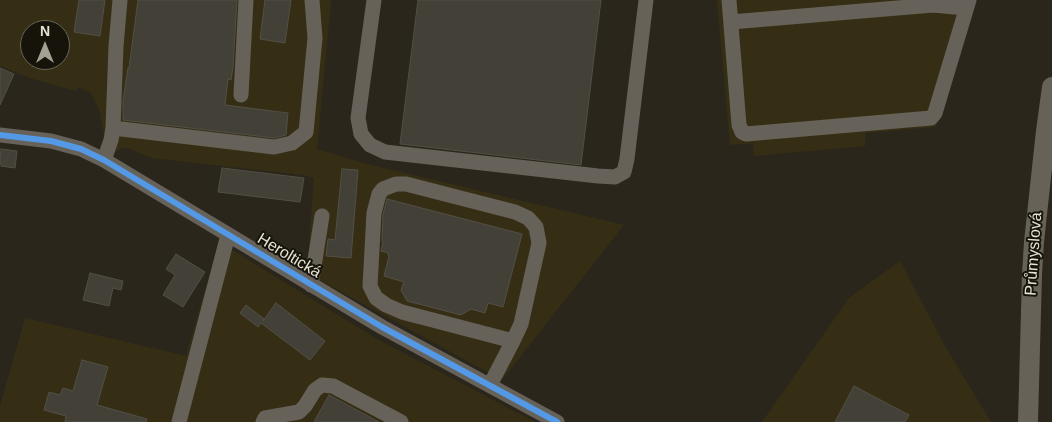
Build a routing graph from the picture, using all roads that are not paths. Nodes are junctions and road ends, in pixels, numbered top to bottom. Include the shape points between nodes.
1 (120, 0) edge
2 (246, 0) edge
3 (312, 0) edge
4 (374, 0) edge
5 (646, 0) edge
6 (729, 0) edge
7 (968, 4) edge
8 (731, 22) junction
9 (1052, 87) edge
10 (241, 95) dead end
11 (113, 128) junction
12 (0, 135) edge
13 (104, 160) junction
14 (322, 216) dead end
15 (228, 235) junction
16 (311, 285) junction
17 (514, 341) junction
18 (490, 385) junction
19 (179, 422) edge
20 (263, 422) edge
21 (401, 422) edge
22 (558, 422) edge
23 (1028, 422) edge

1 - 11 street
2 - 10 street
3 - 11 street via 315,38 306,132 292,143 274,147
4 - 5 street via 358,118 361,134 370,145 385,152 615,177 624,172 627,159
6 - 8 street
7 - 8 street via 933,4
7 - 8 street via 931,118 746,134 739,125
9 - 23 main road, Průmyslová via 1034,242
11 - 13 street
12 - 13 street, Heroltická via 52,141
13 - 15 street, Heroltická
14 - 16 street
15 - 16 street, Heroltická
15 - 19 street
16 - 18 street, Heroltická
17 - 17 street via 539,242 536,227 528,218 515,212 406,184 383,189 374,213 370,286 376,298 402,312
17 - 18 street
18 - 22 street, Heroltická
20 - 21 street via 265,418 300,412 322,385 333,386

